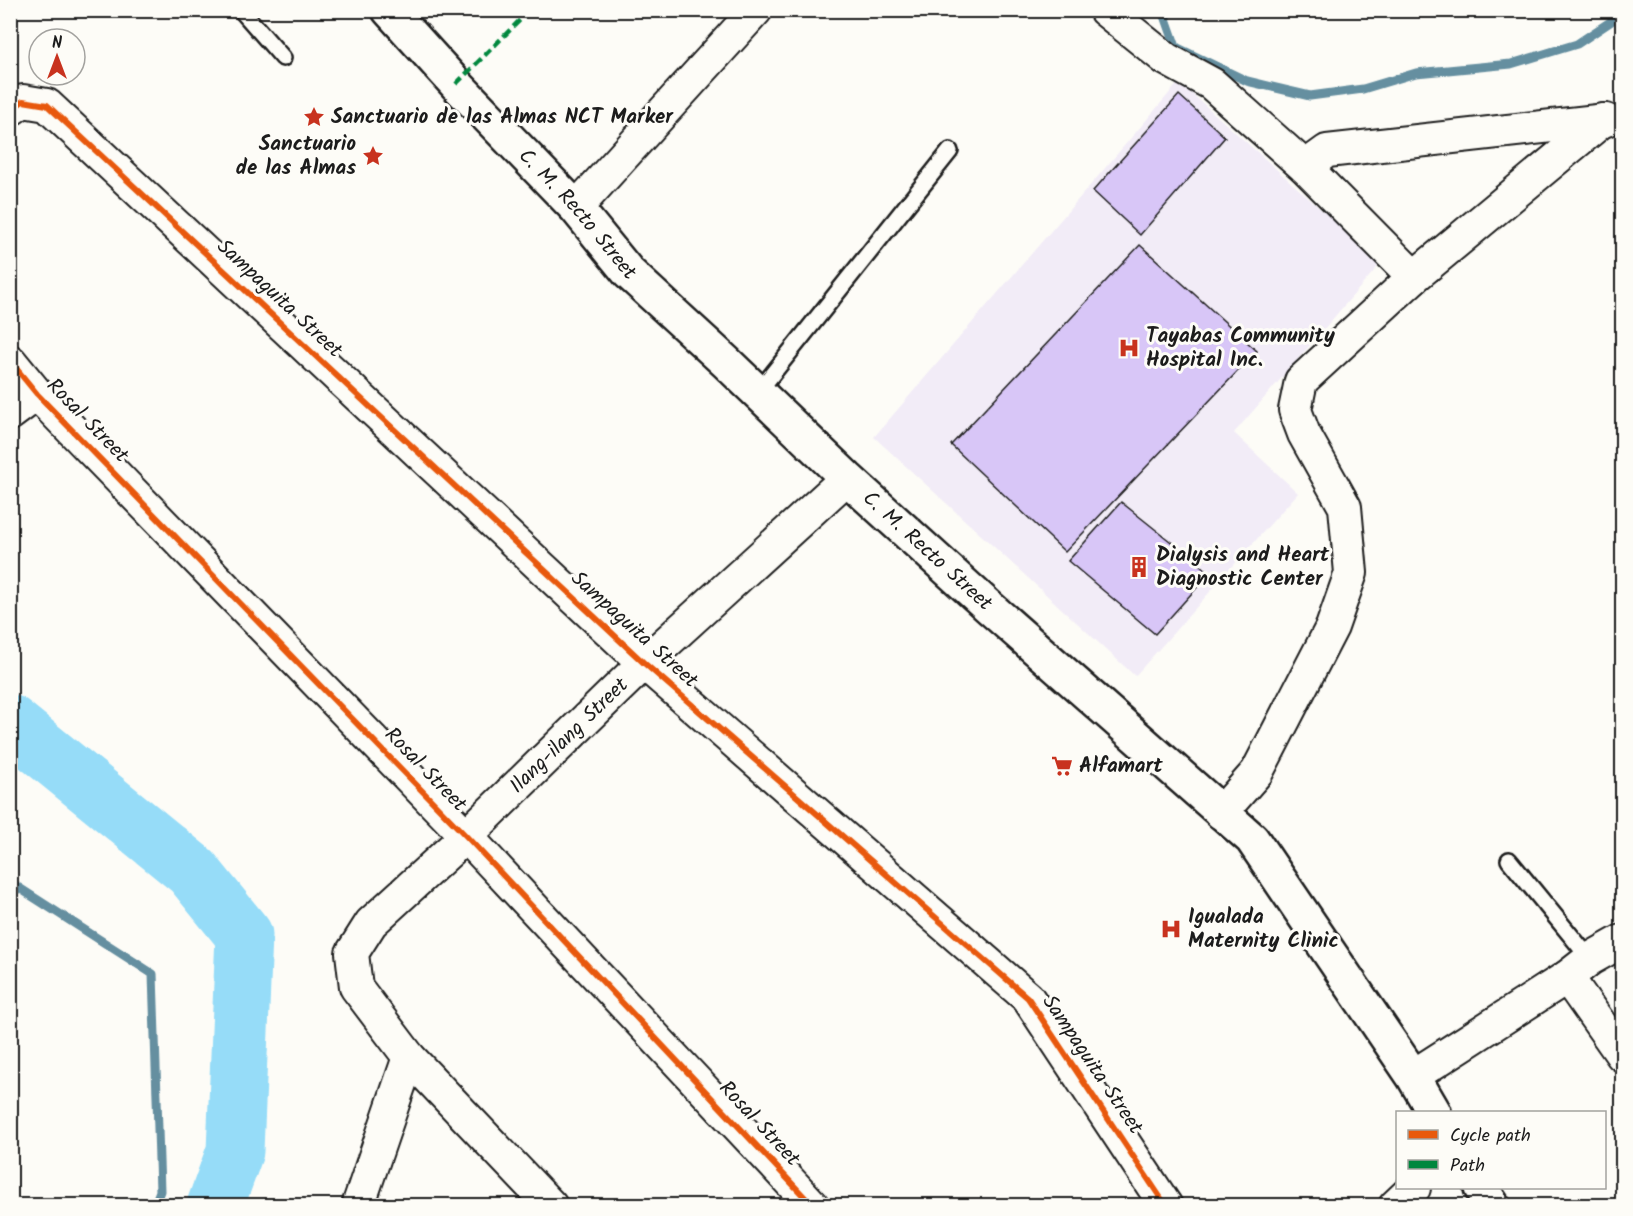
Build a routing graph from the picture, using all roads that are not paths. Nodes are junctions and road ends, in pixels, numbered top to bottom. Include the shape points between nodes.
1 (242, 10) edge
2 (389, 10) edge
3 (756, 10) edge
4 (1105, 10) edge
5 (283, 58) dead end
6 (10, 110) edge
7 (1613, 119) edge
8 (950, 151) dead end
9 (1305, 167) junction
10 (576, 208) junction
11 (1414, 277) junction
12 (10, 361) edge
13 (758, 392) junction
14 (37, 394) junction
15 (10, 414) edge
16 (847, 478) junction
17 (644, 663) junction
18 (1221, 813) junction
19 (466, 836) junction
20 (1509, 860) dead end
21 (1623, 941) edge
22 (1579, 968) junction
23 (1623, 1055) edge
24 (409, 1057) junction
25 (1413, 1076) junction
26 (1433, 1111) edge
27 (1413, 1189) edge
28 (1482, 1189) edge
29 (358, 1206) edge
30 (551, 1206) edge
31 (813, 1206) edge
32 (1166, 1206) edge
33 (1395, 1206) edge
34 (1493, 1206) edge

1 - 5 lane
2 - 10 main road, C. M. Recto Street
3 - 10 street
4 - 9 street via 1166,59 1212,84
6 - 17 street, Sampaguita Street via 23,101 46,105
7 - 9 street via 1327,151
7 - 11 street
8 - 13 lane
9 - 11 street
10 - 13 main road, C. M. Recto Street via 630,273
11 - 18 street via 1301,381 1295,410 1304,435 1345,507 1351,573 1332,627 1257,772
12 - 14 street, Rosal Street
13 - 16 main road, C. M. Recto Street
14 - 15 street
14 - 19 street, Rosal Street
16 - 17 street, Ilang-ilang Street
16 - 18 main road, C. M. Recto Street
17 - 19 street, Ilang-ilang Street
17 - 32 street, Sampaguita Street via 1028,998
18 - 25 main road, C. M. Recto Street via 1252,839
19 - 24 street, Ilang-ilang Street via 371,923 351,953 356,987
19 - 31 street, Rosal Street
20 - 22 lane
21 - 22 street
22 - 23 street
22 - 25 street
24 - 29 street
24 - 30 street
25 - 26 main road, C. M. Recto Street
27 - 33 street
28 - 34 main road

